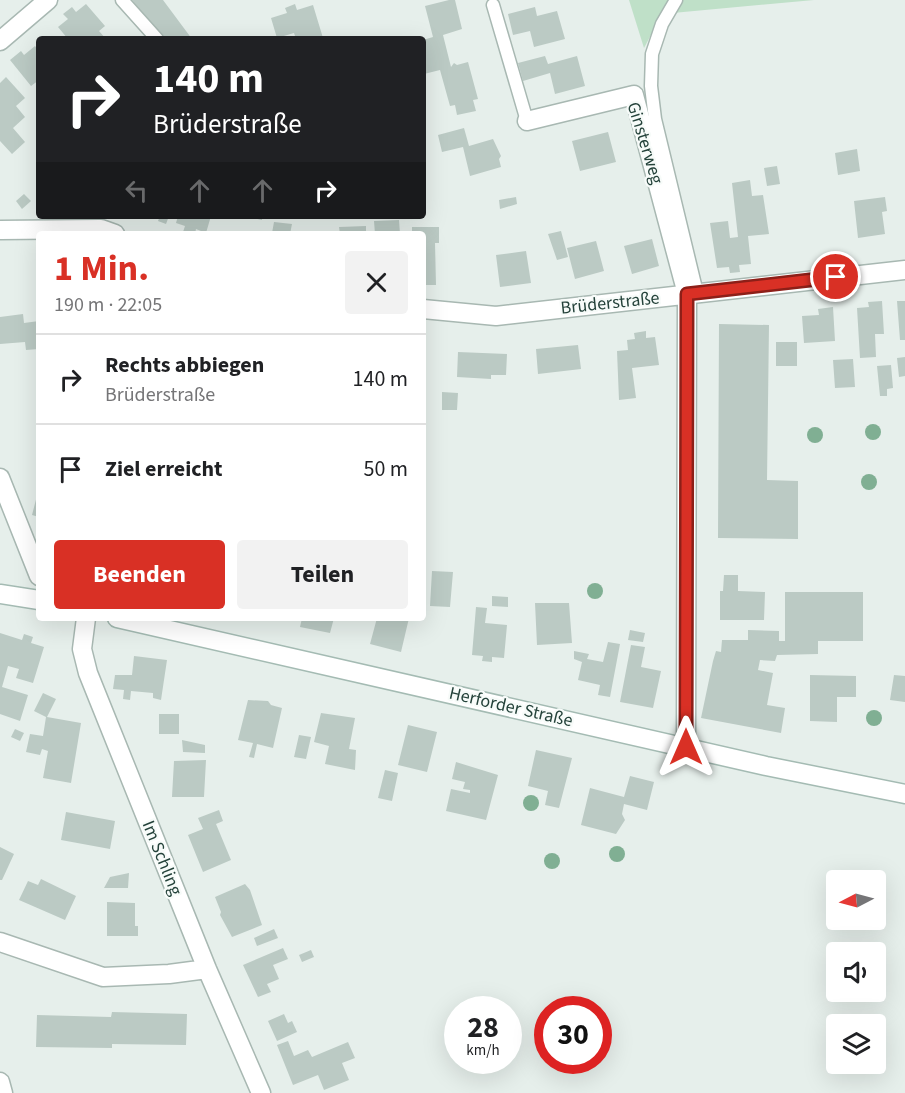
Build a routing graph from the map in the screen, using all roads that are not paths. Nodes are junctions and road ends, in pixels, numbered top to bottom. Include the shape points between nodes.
1 (48, 0) edge
2 (122, 0) edge
3 (676, 0) edge
4 (493, 5) dead end
5 (153, 36) edge
6 (0, 41) edge
7 (527, 121) joint
8 (0, 230) edge
9 (107, 231) edge
10 (905, 270) edge
11 (692, 294) junction
12 (426, 309) edge
13 (0, 478) edge
14 (36, 568) edge
15 (0, 594) edge
16 (36, 600) edge
17 (86, 621) edge
18 (130, 621) edge
19 (686, 747) junction
20 (905, 794) edge
21 (1, 944) edge
22 (207, 969) junction
23 (0, 1082) edge
24 (3, 1093) edge
25 (261, 1093) edge

1 - 6 street
2 - 5 lane
3 - 11 lane via 652,54 651,86
4 - 7 lane
7 - 11 street, Ginsterweg via 634,95
8 - 9 street
10 - 11 street, Brüderstraße
11 - 12 street, Brüderstraße via 496,316
11 - 19 street
13 - 14 street
15 - 16 street
17 - 22 street, Im Schling via 82,649 88,673
18 - 19 street, Herforder Straße
19 - 20 street, Herforder Straße
21 - 22 street via 103,977
22 - 25 street, Im Schling
23 - 24 street

